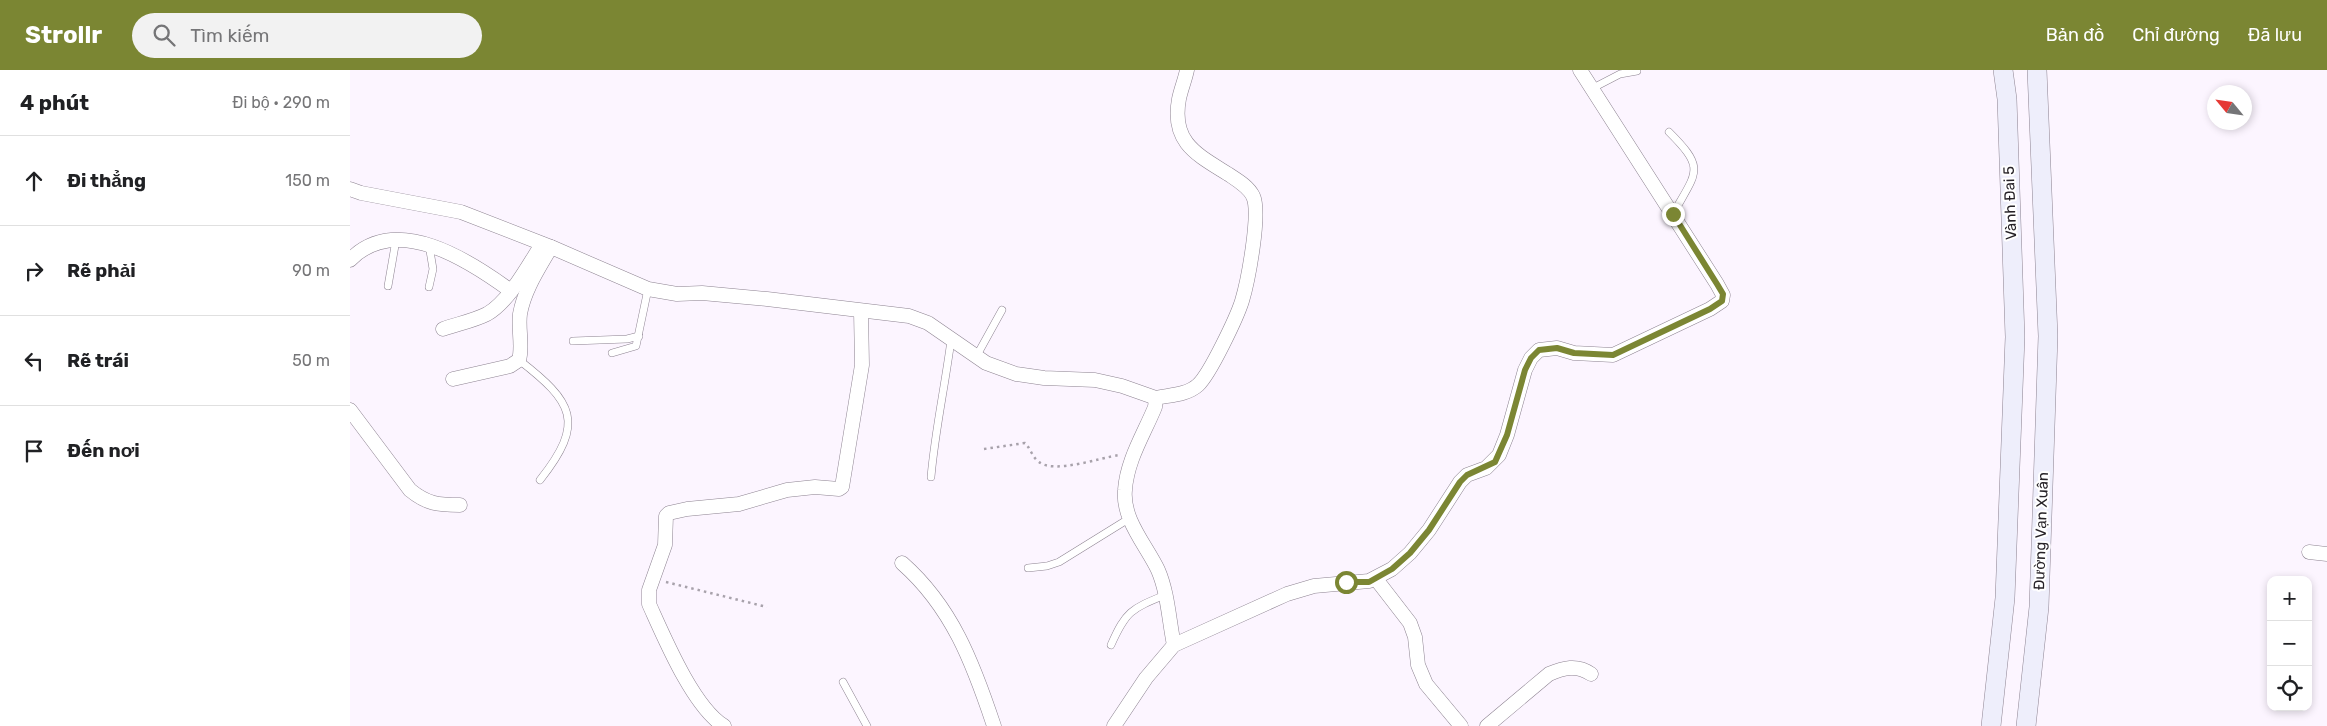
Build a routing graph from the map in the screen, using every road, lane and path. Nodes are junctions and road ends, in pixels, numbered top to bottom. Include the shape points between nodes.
1 (1187, 70) edge
2 (1580, 70) edge
3 (2003, 70) edge
4 (2037, 70) edge
5 (1637, 71) edge
6 (1593, 88) junction
7 (1669, 132) dead end
8 (350, 189) edge
9 (1673, 214) junction
10 (396, 240) junction
11 (429, 244) junction
12 (547, 245) junction
13 (350, 260) edge
14 (388, 286) dead end
15 (429, 287) dead end
16 (648, 289) junction
17 (511, 290) junction
18 (1002, 310) dead end
19 (861, 311) junction
20 (443, 329) dead end
21 (639, 336) junction
22 (951, 340) junction
23 (573, 341) dead end
24 (612, 353) dead end
25 (976, 357) junction
26 (519, 360) junction
27 (453, 379) dead end
28 (1156, 398) junction
29 (350, 410) edge
30 (984, 450) dead end
31 (1135, 452) junction
32 (931, 477) dead end
33 (540, 480) dead end
34 (460, 505) dead end
35 (1130, 518) junction
36 (2309, 552) dead end
37 (2327, 554) edge
38 (902, 562) dead end
39 (1028, 568) dead end
40 (652, 579) junction
41 (1376, 579) junction
42 (1165, 594) junction
43 (767, 607) dead end
44 (1111, 645) dead end
45 (1174, 646) junction
46 (1591, 674) dead end
47 (844, 682) dead end
48 (724, 726) edge
49 (867, 726) edge
50 (994, 726) edge
51 (1114, 726) edge
52 (1461, 726) edge
53 (1487, 726) edge
54 (1991, 726) edge
55 (2026, 726) edge

1 - 28 street via 1178,106 1182,138 1196,154 1249,191 1256,208 1256,225 1242,302 1204,376 1189,390
2 - 6 street
3 - 54 main road, Vành Đai 5 via 2007,99 2015,337 2005,598
4 - 55 main road, Đường Vạn Xuân via 2048,336 2039,607
5 - 6 lane via 1620,74
6 - 9 street
7 - 9 lane via 1694,160 1691,180
8 - 12 street via 461,212
9 - 41 street via 1723,294 1714,307 1613,355 1574,353 1557,348 1539,350 1525,370 1507,435 1495,462 1467,475 1410,553
10 - 11 street
10 - 13 street via 375,243
10 - 14 lane
11 - 15 lane via 433,269
11 - 17 street via 466,260
12 - 16 street
12 - 17 street
12 - 26 street via 524,300
16 - 19 street
16 - 21 lane
17 - 20 street via 488,314
18 - 25 lane
19 - 22 street via 909,316 928,323
19 - 40 street via 862,365 842,487 787,490 739,504 669,513 665,545
21 - 23 lane
21 - 24 lane via 636,346
22 - 25 street
22 - 32 lane
25 - 28 street via 1016,374 1094,380
26 - 27 street via 510,366
26 - 33 lane via 551,387 569,415 570,427 552,465
28 - 31 street
29 - 34 street via 410,490 422,500
30 - 31 path via 1026,443 1035,458 1046,467
31 - 35 street via 1124,491
35 - 39 lane via 1059,562
35 - 42 street via 1158,571
36 - 37 street
38 - 50 street via 922,581 962,639
40 - 43 path
40 - 48 street via 649,604 661,630 694,694
41 - 45 street via 1314,586 1287,594
41 - 52 street via 1410,623 1416,637 1418,665 1426,684
42 - 44 lane via 1130,610
42 - 45 street
45 - 51 street via 1146,678
46 - 53 street via 1576,668 1549,674
47 - 49 lane

